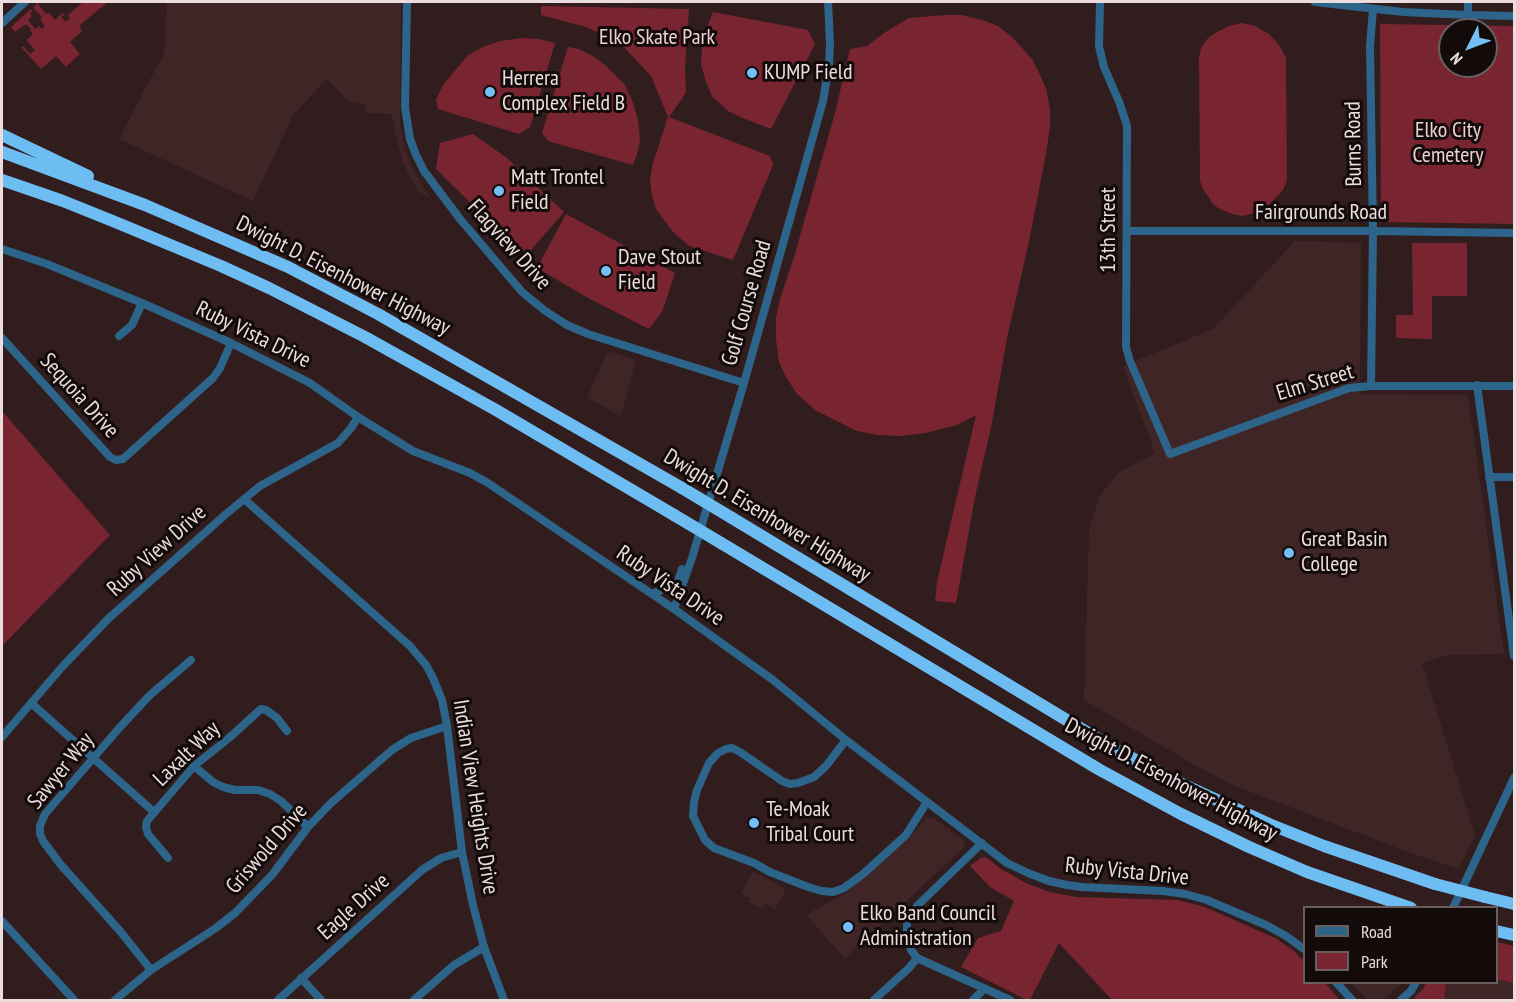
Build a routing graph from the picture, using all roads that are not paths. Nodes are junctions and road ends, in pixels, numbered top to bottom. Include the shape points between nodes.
1 (25, 2) edge
2 (407, 2) edge
3 (828, 2) edge
4 (1100, 2) edge
5 (1316, 2) edge
6 (1468, 2) edge
7 (1373, 9) junction
8 (1468, 15) junction
9 (1515, 16) edge
10 (2, 23) edge
11 (2, 135) edge
12 (2, 152) edge
13 (2, 180) edge
14 (145, 205) junction
15 (1127, 231) junction
16 (1373, 231) junction
17 (1515, 232) edge
18 (2, 249) edge
19 (142, 303) junction
20 (119, 336) dead end
21 (2, 338) edge
22 (231, 343) junction
23 (744, 383) junction
24 (1477, 385) junction
25 (1371, 386) junction
26 (1515, 386) edge
27 (357, 417) junction
28 (1170, 454) joint
29 (1490, 477) junction
30 (1515, 477) edge
31 (244, 499) junction
32 (698, 539) junction
33 (652, 594) junction
34 (674, 609) junction
35 (1515, 656) edge
36 (191, 660) dead end
37 (31, 703) junction
38 (447, 726) junction
39 (287, 731) dead end
40 (2, 737) edge
41 (846, 740) junction
42 (94, 757) junction
43 (194, 766) junction
44 (1515, 778) edge
45 (927, 802) junction
46 (154, 812) junction
47 (308, 827) junction
48 (982, 843) junction
49 (462, 852) junction
50 (168, 858) dead end
51 (1515, 904) edge
52 (1405, 906) edge
53 (1454, 906) edge
54 (2, 921) edge
55 (1498, 931) edge
56 (1515, 935) edge
57 (484, 947) junction
58 (1303, 948) edge
59 (917, 958) junction
60 (151, 970) junction
61 (302, 978) junction
62 (1338, 984) edge
63 (1415, 984) edge
64 (984, 989) junction
65 (74, 1000) edge
66 (115, 1000) edge
67 (278, 1000) edge
68 (321, 1000) edge
69 (414, 1000) edge
70 (504, 1000) edge
71 (874, 1000) edge
72 (973, 1000) edge
73 (1010, 1000) edge
74 (1352, 1000) edge
75 (1401, 1000) edge

1 - 10 street
2 - 23 street, Flagview Drive via 405,107 416,155 460,219 522,292 567,325 588,334
3 - 23 street, Golf Course Road via 830,43 823,101
4 - 15 street, 13th Street via 1104,67 1127,126
5 - 7 street
6 - 8 street
7 - 8 street
7 - 16 street, Burns Road
8 - 9 street
11 - 14 highway
12 - 14 highway, Dwight D. Eisenhower Highway
13 - 52 highway, Dwight D. Eisenhower Highway, bridge via 221,266 365,337 496,410 1100,770 1249,847
14 - 51 highway, Dwight D. Eisenhower Highway, bridge via 288,267 509,388 1113,748 1182,784 1324,846 1435,884
15 - 16 street, Fairgrounds Road
15 - 28 street, 13th Street via 1126,347
16 - 17 street, Fairgrounds Road
16 - 25 street, Burns Road
18 - 19 street, Ruby Vista Drive
19 - 20 street via 132,326
19 - 22 street, Ruby Vista Drive
21 - 22 street, Sequoia Drive via 116,460 123,459 213,378
22 - 27 street, Ruby Vista Drive via 309,383
23 - 32 street, Golf Course Road
24 - 25 street, Elm Street
24 - 26 street, Elm Street
24 - 29 street
25 - 28 street, Elm Street via 1339,390
27 - 31 street, Ruby View Drive via 338,443 268,481
27 - 33 street, Ruby Vista Drive via 413,451 488,483
29 - 30 street
29 - 35 street via 1508,572
31 - 37 street, Ruby View Drive via 110,618
31 - 38 street, Indian View Heights Drive via 410,645 439,689
32 - 33 street via 676,583
32 - 34 street, Golf Course Road
33 - 34 street, Ruby Vista Drive
34 - 41 street, Ruby Vista Drive via 773,680
36 - 42 street, Sawyer Way via 150,695
37 - 40 street, Ruby View Drive
37 - 42 street
38 - 47 street, Griswold Drive via 400,744
38 - 49 street, Indian View Heights Drive
39 - 43 street, Laxalt Way via 277,718 261,709
41 - 45 street, Ruby Vista Drive
41 - 45 street via 814,777 790,784 732,748 718,753 709,764 694,802 693,816 705,840 714,848 770,872 833,892 863,874 906,835
42 - 46 street
42 - 60 street, Sawyer Way via 45,814 40,834 61,865
43 - 46 street, Laxalt Way
43 - 47 street via 223,787 270,794
44 - 53 street
45 - 48 street, Ruby Vista Drive
46 - 50 street, Laxalt Way via 147,821 148,834
47 - 60 street, Griswold Drive via 273,875 235,914
48 - 58 street, Ruby Vista Drive via 1007,863 1049,881 1082,887 1163,891 1207,900 1266,925
48 - 59 street via 910,915 907,934
49 - 57 street, Indian View Heights Drive
49 - 61 street, Eagle Drive via 441,858 422,870
54 - 65 street
55 - 56 highway
57 - 69 street via 454,964
57 - 70 street, Indian View Heights Drive
59 - 64 street
59 - 71 street
60 - 66 street, Griswold Drive
61 - 67 street, Eagle Drive
61 - 68 street
62 - 74 street
63 - 75 street
64 - 72 street
64 - 73 street

